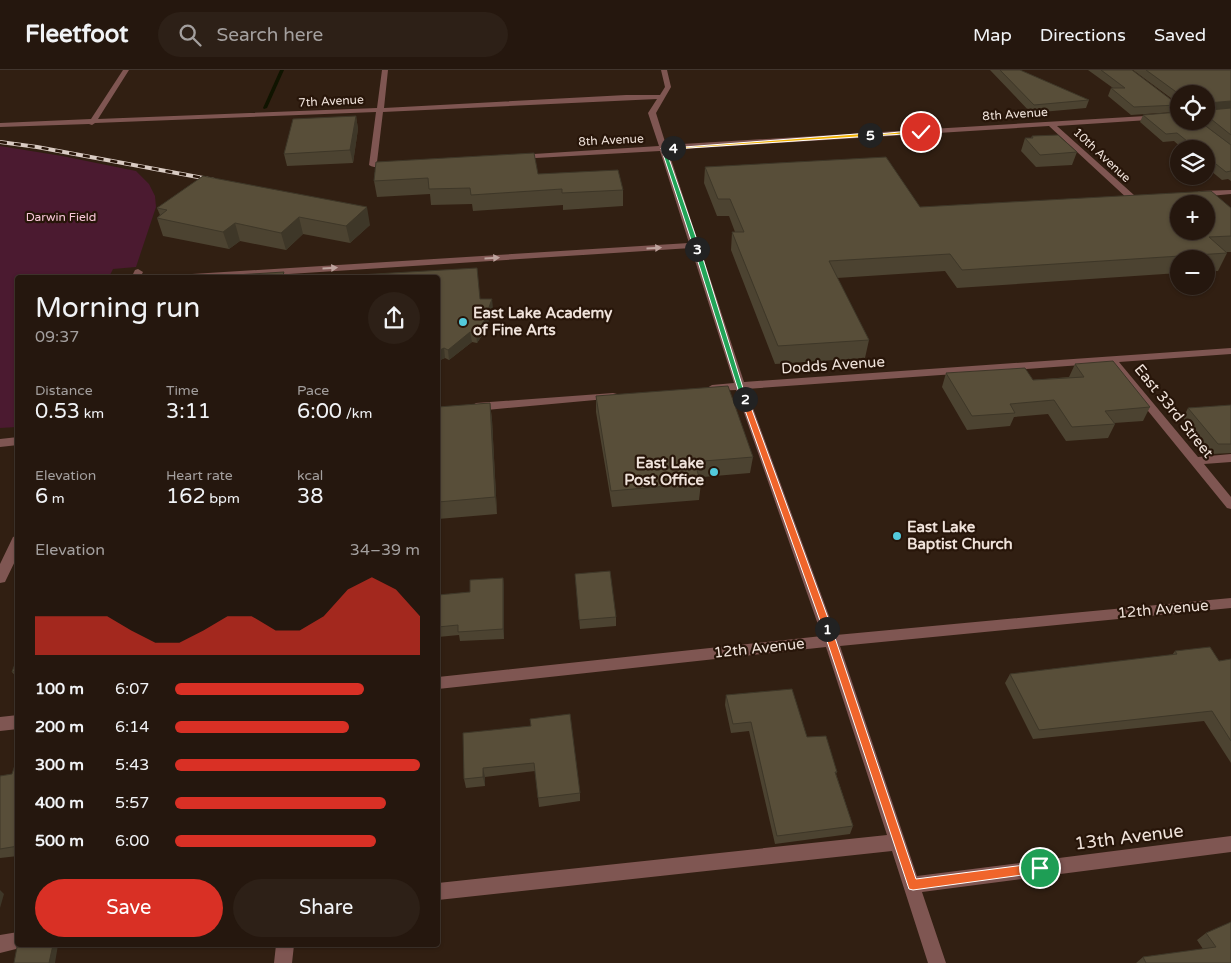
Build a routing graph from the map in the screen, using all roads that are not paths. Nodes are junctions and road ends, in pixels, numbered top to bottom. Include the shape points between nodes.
1 (126, 70) edge
2 (385, 70) edge
3 (664, 70) edge
4 (662, 97) junction
5 (380, 110) junction
6 (1170, 116) edge
7 (92, 123) junction
8 (1050, 123) junction
9 (0, 126) edge
10 (664, 148) junction
11 (508, 157) edge
12 (402, 164) edge
13 (1231, 192) edge
14 (1192, 194) edge
15 (1152, 197) edge
16 (696, 245) junction
17 (223, 275) edge
18 (1231, 351) edge
19 (1112, 360) junction
20 (740, 386) junction
21 (699, 390) edge
22 (621, 396) edge
23 (466, 408) edge
24 (15, 441) edge
25 (0, 442) edge
26 (1231, 458) edge
27 (1195, 460) junction
28 (1231, 505) edge
29 (15, 546) edge
30 (0, 578) edge
31 (1231, 603) edge
32 (831, 641) junction
33 (440, 683) edge
34 (15, 722) edge
35 (0, 724) edge
36 (898, 842) junction
37 (1231, 844) edge
38 (913, 885) junction
39 (440, 892) edge
40 (15, 942) edge
41 (0, 944) edge
42 (285, 947) edge
43 (283, 963) edge
44 (937, 963) edge

1 - 7 street
2 - 5 street
3 - 4 street via 668,87
4 - 5 street, 7th Avenue
4 - 10 street via 652,113
5 - 7 street, 7th Avenue
5 - 12 street via 373,165
6 - 8 street, 8th Avenue
7 - 9 street, 7th Avenue
8 - 10 street, 8th Avenue
8 - 15 street, 10th Avenue via 1132,198
10 - 11 street, 8th Avenue
10 - 16 street
13 - 14 street
17 -> 16 street
16 - 20 street
18 - 19 street, Dodds Avenue
19 - 20 street, Dodds Avenue
19 - 27 street, East 33rd Street
20 - 21 street, Dodds Avenue
20 - 32 street
22 - 23 street
24 - 25 street
26 - 27 street
27 - 28 street, East 33rd Street
29 - 30 street
31 - 32 street, 12th Avenue
32 - 33 street, 12th Avenue
32 - 36 street
34 - 35 street
36 - 38 street
36 - 39 street
37 - 38 street, 13th Avenue
38 - 44 street
40 - 41 street
42 - 43 street

